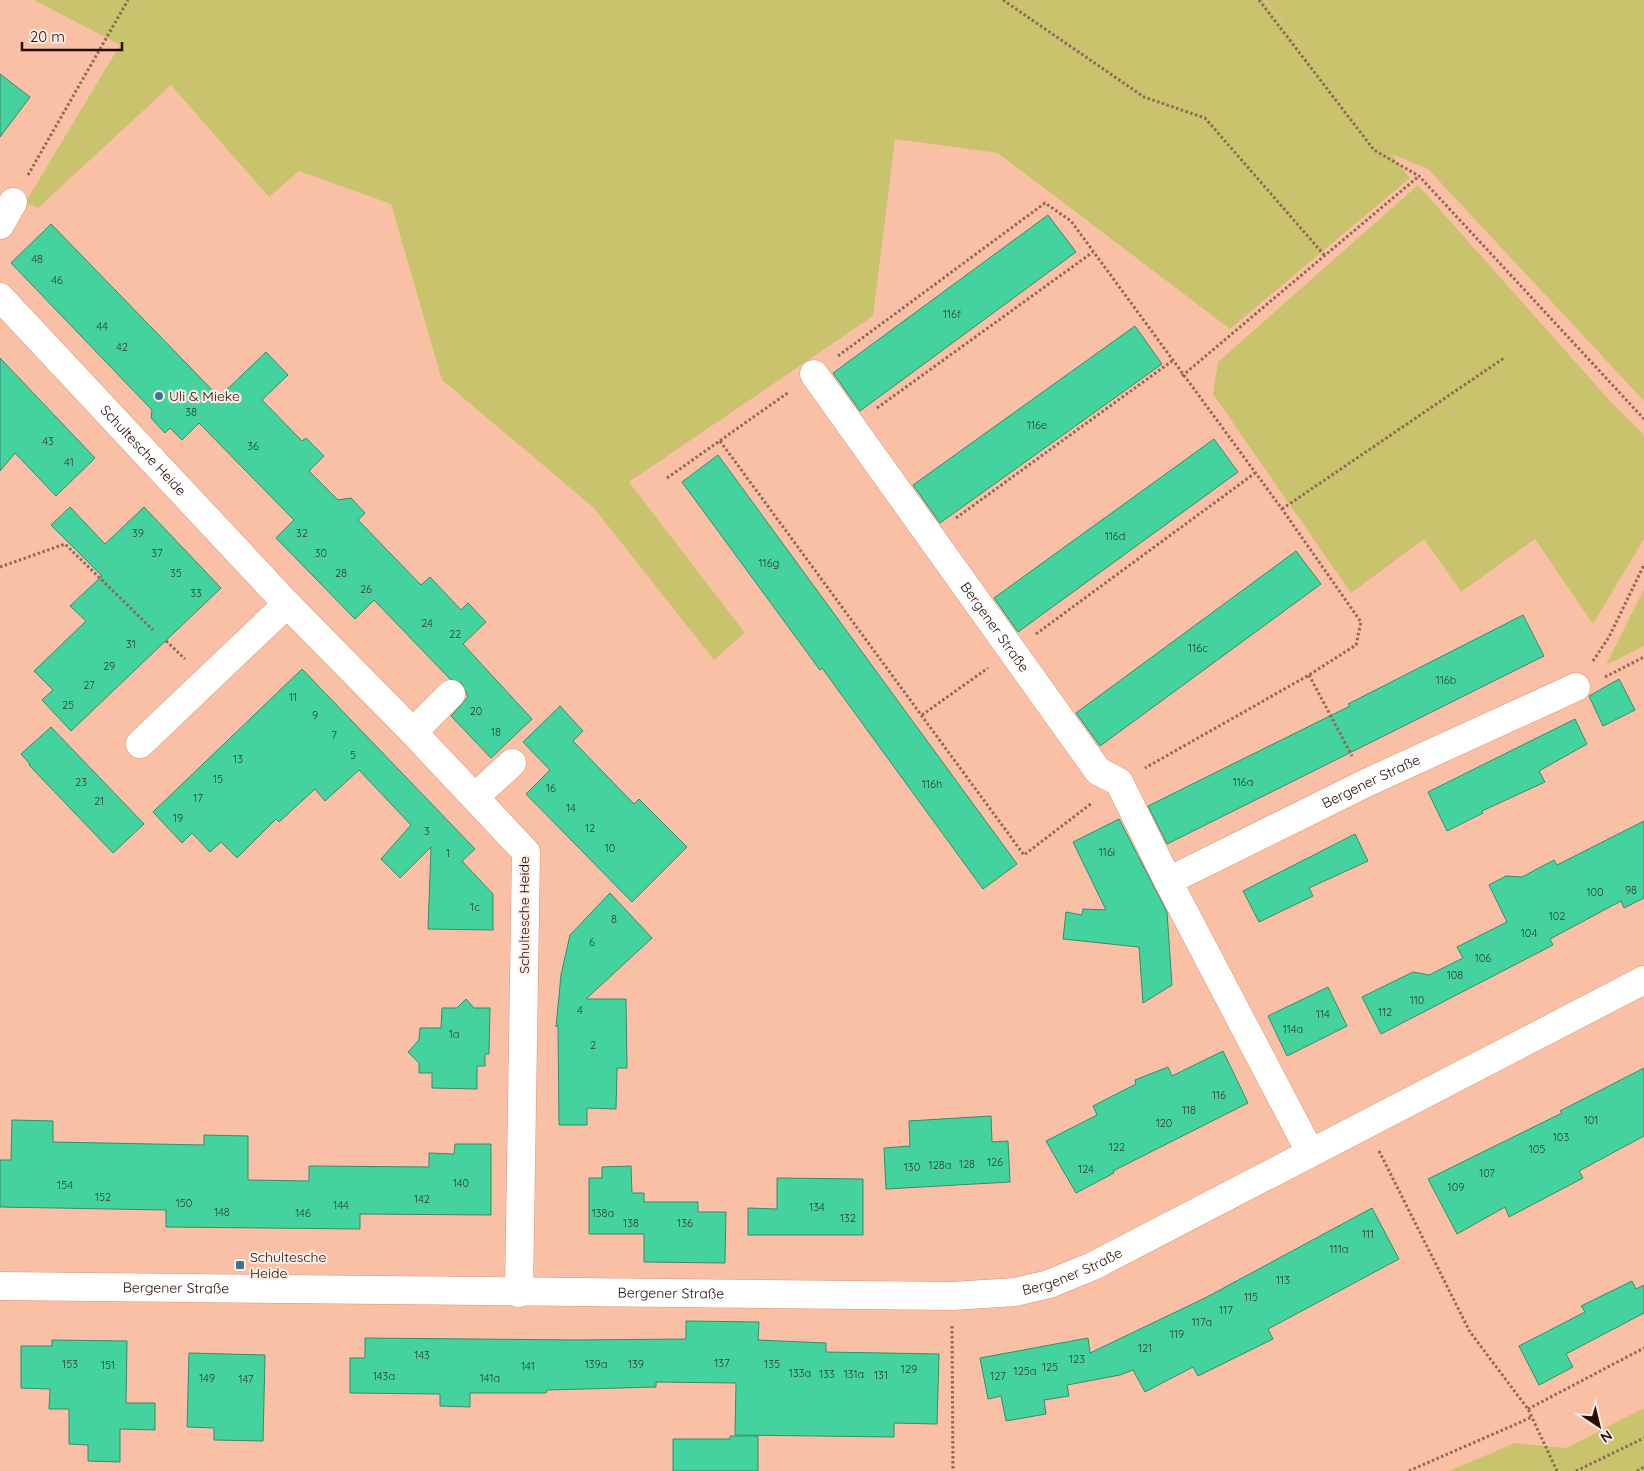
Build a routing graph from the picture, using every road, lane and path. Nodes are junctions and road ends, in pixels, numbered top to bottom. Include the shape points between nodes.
1 (128, 0) edge
2 (1003, 0) edge
3 (1259, 0) edge
4 (1419, 176) junction
5 (6, 214) edge
6 (1093, 252) junction
7 (1325, 256) junction
8 (0, 297) edge
9 (1504, 358) dead end
10 (1172, 361) junction
11 (814, 374) junction
12 (1182, 376) junction
13 (1644, 419) edge
14 (852, 425) junction
15 (720, 441) junction
16 (1255, 473) junction
17 (667, 478) dead end
18 (1282, 508) junction
19 (930, 538) junction
20 (1644, 565) edge
21 (0, 567) edge
22 (287, 604) junction
23 (152, 630) dead end
24 (1011, 652) junction
25 (1644, 657) edge
26 (1309, 675) junction
27 (1576, 687) junction
28 (451, 694) dead end
29 (922, 715) junction
30 (413, 732) junction
31 (140, 744) dead end
32 (512, 763) dead end
33 (1119, 782) junction
34 (1366, 783) junction
35 (475, 797) junction
36 (1168, 881) junction
37 (1644, 980) edge
38 (1366, 1123) junction
39 (1310, 1152) junction
40 (0, 1286) edge
41 (519, 1293) junction
42 (952, 1296) junction
43 (1644, 1348) edge
44 (1528, 1409) junction
45 (1532, 1417) junction
46 (1644, 1438) edge
47 (1644, 1468) edge
48 (953, 1471) edge
49 (1409, 1471) edge
50 (1557, 1471) edge
51 (1576, 1471) edge
52 (1637, 1471) edge

1 - 5 path
2 - 7 path via 1144,97 1205,118
3 - 4 path via 1374,150
4 - 7 path
4 - 13 path
6 - 10 path
6 - 11 path via 1071,221 1045,203
6 - 14 path
7 - 12 path
8 - 22 street, Schultesche Heide
9 - 18 path
10 - 12 path
10 - 19 path
11 - 14 street, Bergener Straße
11 - 15 path
12 - 16 path
14 - 19 street, Bergener Straße
15 - 17 path
15 - 29 path
16 - 18 path
16 - 24 path
18 - 26 path via 1361,622 1356,645
19 - 24 street, Bergener Straße
20 - 27 path via 1609,637
21 - 23 path via 65,544
22 - 30 street, Schultesche Heide
22 - 31 street
24 - 29 path
24 - 33 street, Bergener Straße via 1098,771
25 - 27 path via 1603,678
26 - 33 path
26 - 34 path
27 - 34 street, Bergener Straße
28 - 30 street
29 - 33 path via 1024,855
30 - 35 street, Schultesche Heide
32 - 35 street
33 - 36 street
34 - 36 street, Bergener Straße
35 - 41 street, Schultesche Heide via 526,852
36 - 39 street
37 - 38 street, Bergener Straße
38 - 39 street, Bergener Straße
38 - 44 path via 1470,1332
39 - 42 street, Bergener Straße via 1093,1266 1049,1284 1016,1292
40 - 41 street, Bergener Straße
41 - 42 street, Bergener Straße
42 - 48 path
43 - 44 path
44 - 45 path
45 - 49 path
45 - 50 path
46 - 51 path
47 - 52 path

